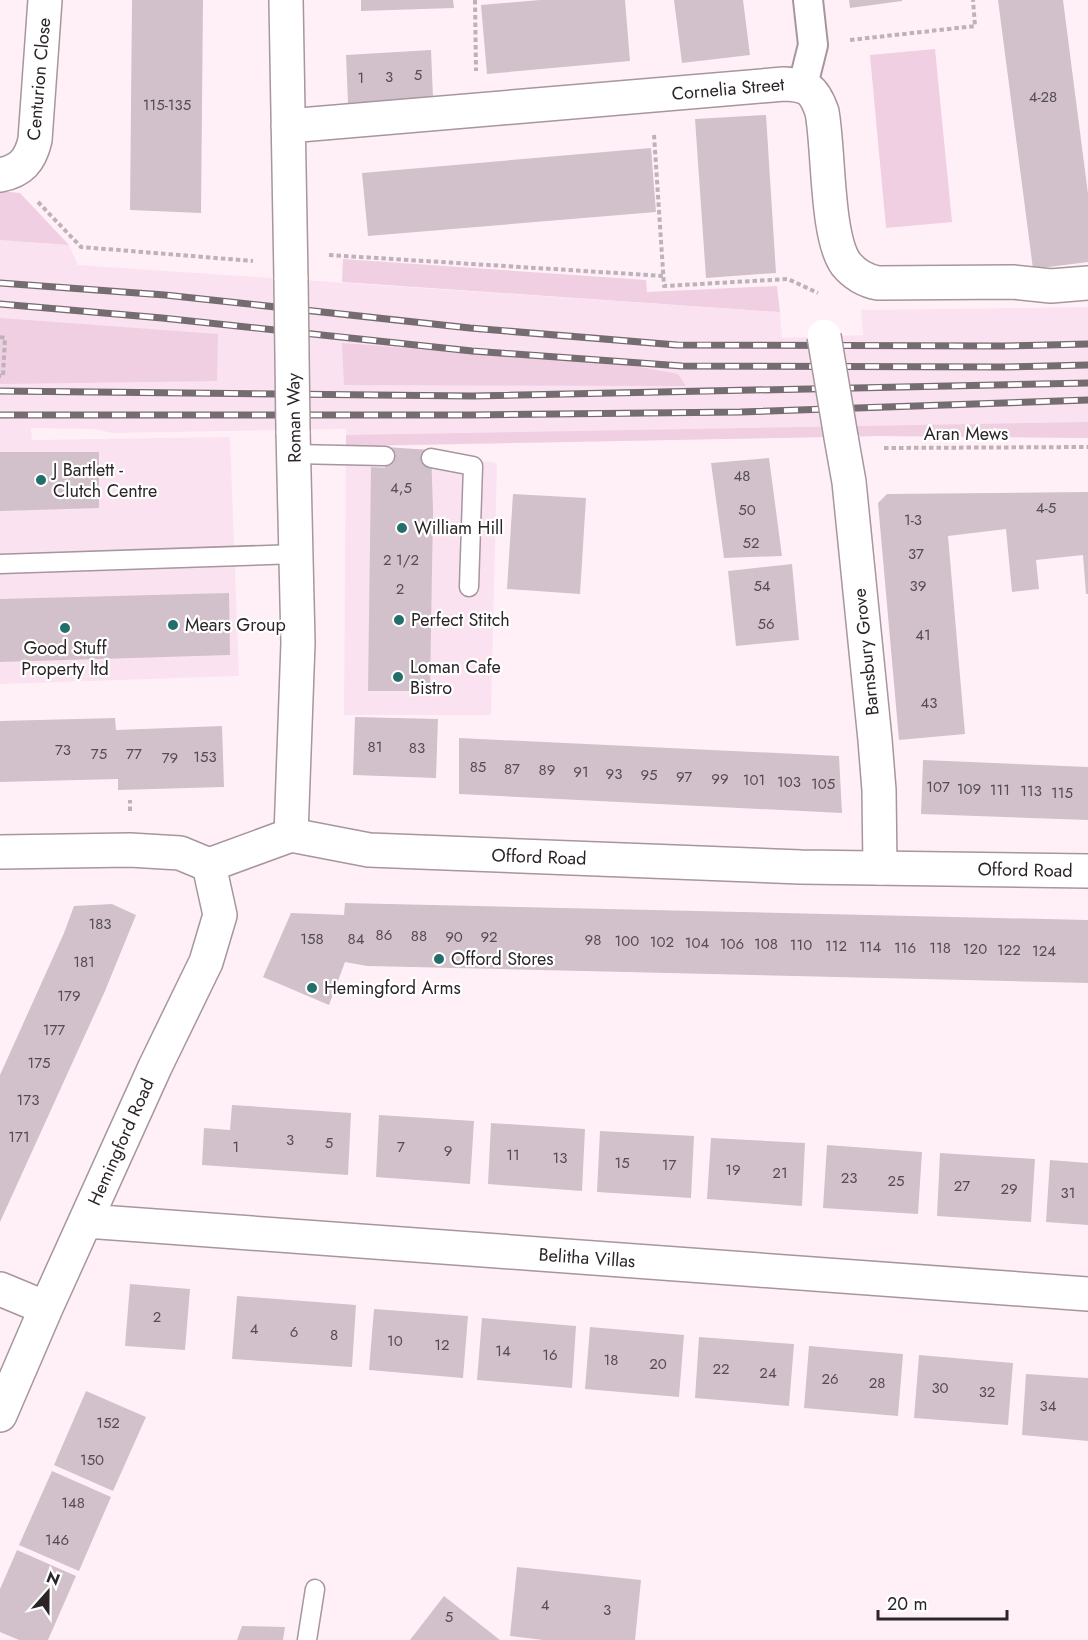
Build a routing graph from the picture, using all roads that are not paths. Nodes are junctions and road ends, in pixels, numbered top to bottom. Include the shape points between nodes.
1 (45, 0) edge
2 (286, 0) edge
3 (808, 0) edge
4 (803, 85) junction
5 (288, 126) junction
6 (6, 174) edge
7 (1088, 283) edge
8 (824, 336) dead end
9 (294, 442) junction
10 (385, 456) dead end
11 (431, 458) dead end
12 (297, 554) junction
13 (0, 564) edge
14 (470, 587) dead end
15 (291, 835) junction
16 (0, 852) edge
17 (209, 865) junction
18 (880, 868) junction
19 (1088, 871) edge
20 (86, 1221) junction
21 (0, 1289) edge
22 (1088, 1294) edge
23 (46, 1308) junction
24 (0, 1416) edge
25 (315, 1589) dead end
26 (306, 1640) edge

1 - 6 street, Centurion Close via 35,140 27,161
2 - 5 street, Roman Way
3 - 4 street via 813,45
4 - 5 street, Cornelia Street
4 - 7 street, Cornelia Street via 813,93 822,112 836,244 846,264 861,277 878,283
5 - 9 street, Roman Way, bridge
8 - 18 street, Barnsbury Grove, bridge via 842,442 875,740
9 - 10 lane
9 - 12 street, Roman Way
11 - 14 lane via 473,466
12 - 13 lane
12 - 15 street, Roman Way via 298,689
15 - 17 street
15 - 18 street, Offord Road via 369,850
16 - 17 street via 180,853
17 - 20 street, Hemingford Road via 219,915 206,962
18 - 19 street, Offord Road
20 - 22 street, Belitha Villas
20 - 23 street, Hemingford Road
21 - 23 street
23 - 24 street, Hemingford Road
25 - 26 lane

